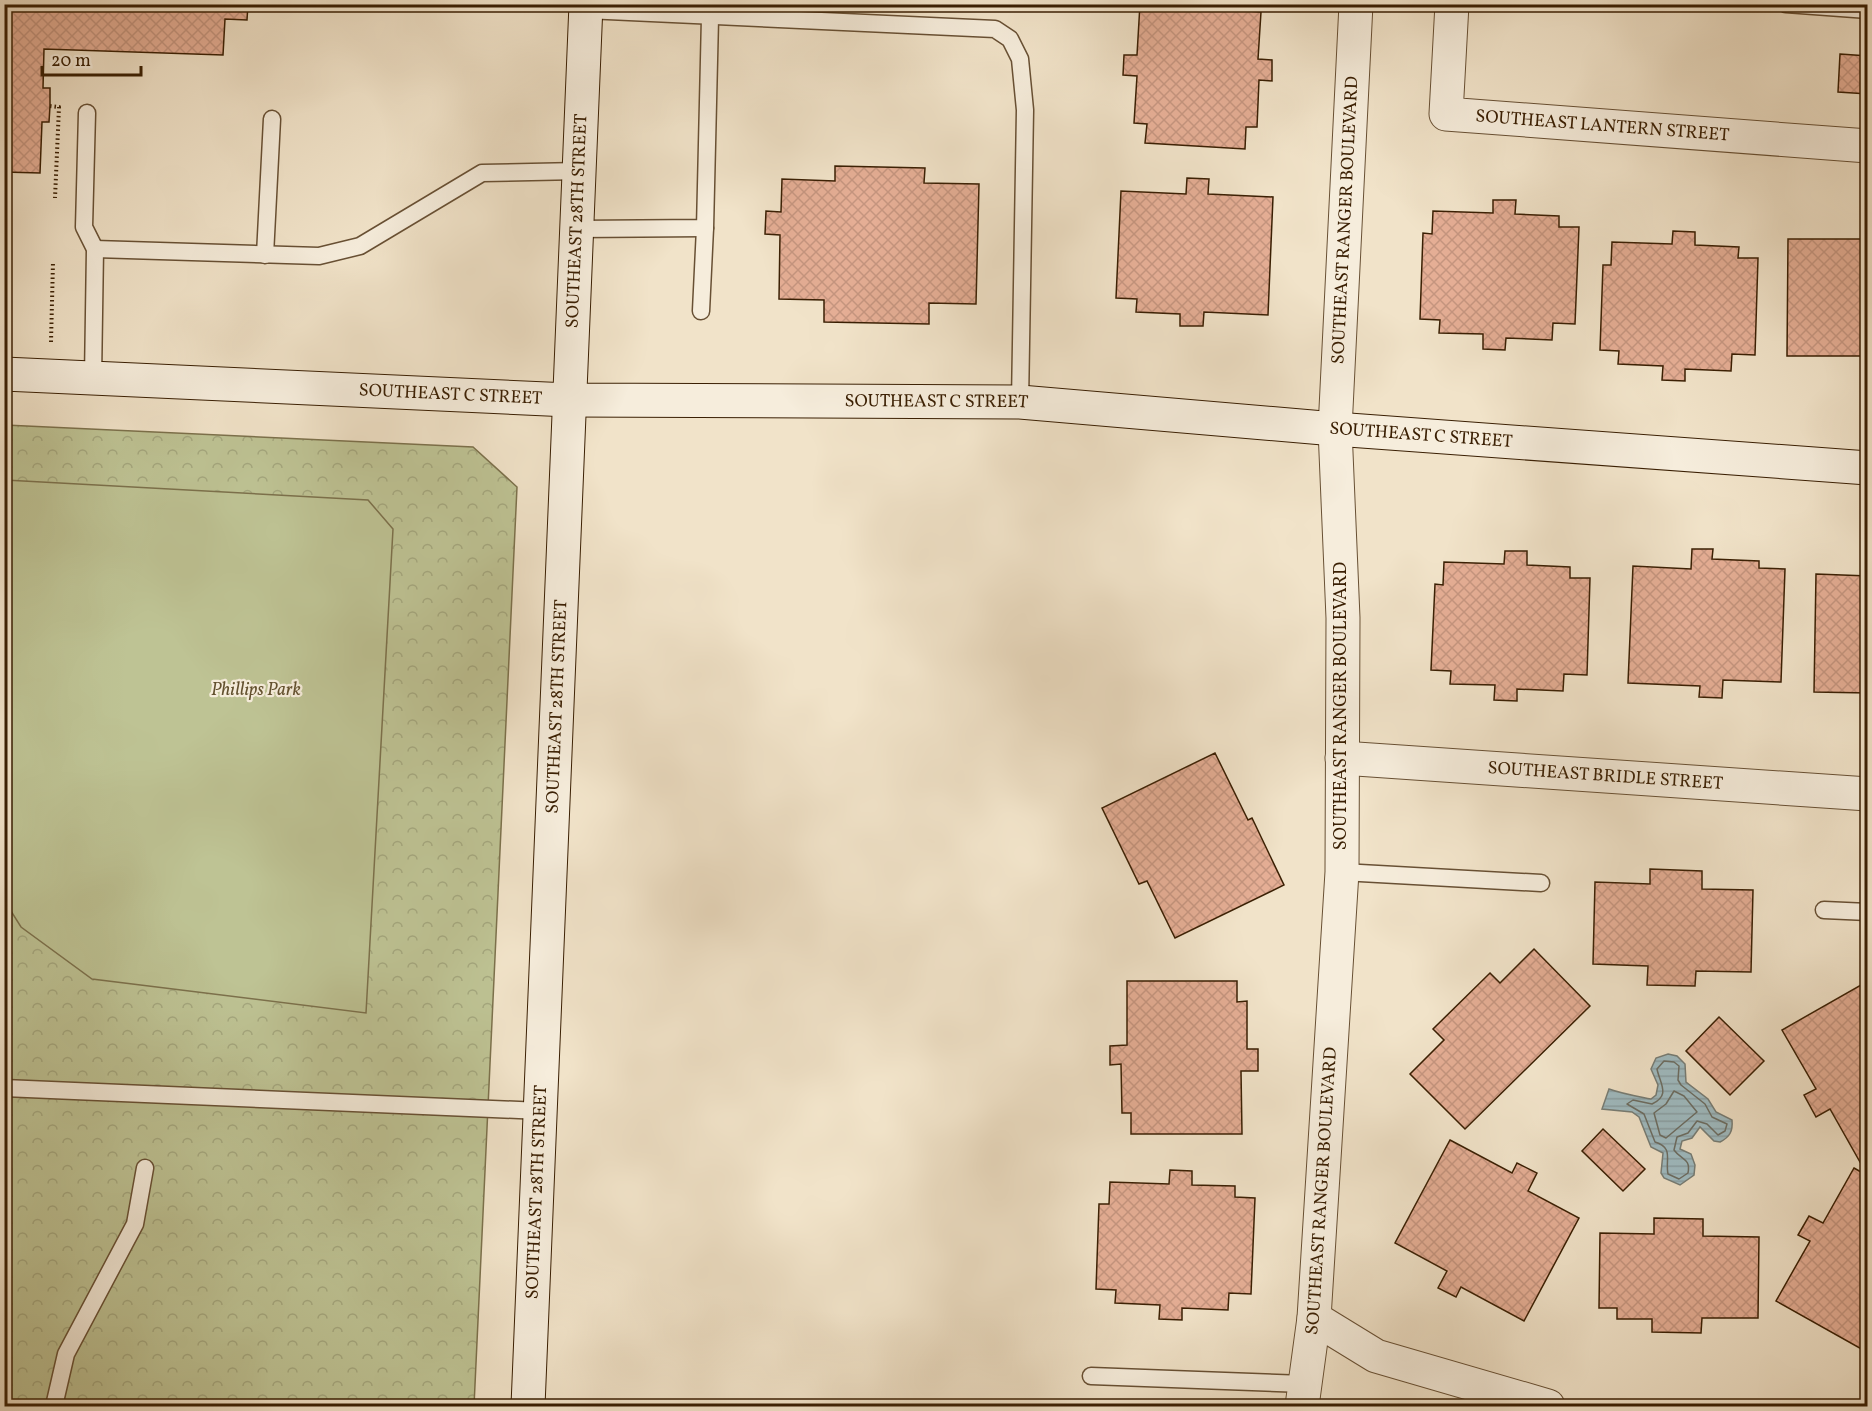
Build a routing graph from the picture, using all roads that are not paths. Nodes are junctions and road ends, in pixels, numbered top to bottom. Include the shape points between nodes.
1 (1356, 4) edge
2 (1452, 4) edge
3 (1786, 4) edge
4 (586, 8) edge
5 (1868, 10) edge
6 (710, 18) junction
7 (87, 113) dead end
8 (272, 119) dead end
9 (1868, 146) edge
10 (579, 171) junction
11 (705, 228) junction
12 (576, 229) junction
13 (95, 249) junction
14 (265, 255) junction
15 (701, 311) dead end
16 (4, 374) edge
17 (93, 378) junction
18 (569, 400) junction
19 (1020, 402) junction
20 (1335, 429) junction
21 (1868, 468) edge
22 (1342, 758) junction
23 (1868, 794) edge
24 (1342, 872) junction
25 (1541, 884) dead end
26 (1824, 910) dead end
27 (1868, 912) edge
28 (4, 1088) edge
29 (541, 1111) junction
30 (145, 1168) dead end
31 (1314, 1318) junction
32 (1091, 1376) dead end
33 (1303, 1395) edge
34 (54, 1407) edge
35 (528, 1407) edge
36 (1548, 1407) edge

1 - 20 street, SOUTHEAST RANGER BOULEVARD
2 - 9 street, SOUTHEAST LANTERN STREET via 1446,114
3 - 5 lane
4 - 6 lane
4 - 10 street, SOUTHEAST 28TH STREET
6 - 11 lane
6 - 19 lane via 995,29 1010,39 1020,59 1024,110
7 - 13 lane via 84,227
8 - 14 lane
10 - 12 street, SOUTHEAST 28TH STREET
10 - 14 lane via 482,173 360,246 319,256
11 - 12 lane
11 - 15 lane
12 - 18 street, SOUTHEAST 28TH STREET
13 - 14 lane
13 - 17 lane
16 - 17 street, SOUTHEAST C STREET
17 - 18 street, SOUTHEAST C STREET
18 - 19 street, SOUTHEAST C STREET
18 - 29 street, SOUTHEAST 28TH STREET
19 - 20 street, SOUTHEAST C STREET
20 - 21 street, SOUTHEAST C STREET
20 - 22 street, SOUTHEAST RANGER BOULEVARD via 1343,618
22 - 23 street, SOUTHEAST BRIDLE STREET
22 - 24 street, SOUTHEAST RANGER BOULEVARD
24 - 25 lane
24 - 31 street, SOUTHEAST RANGER BOULEVARD
26 - 27 lane
28 - 29 lane
29 - 35 street, SOUTHEAST 28TH STREET
30 - 34 lane via 135,1224 66,1354
31 - 33 street, SOUTHEAST RANGER BOULEVARD
31 - 36 street via 1376,1356
32 - 33 lane

